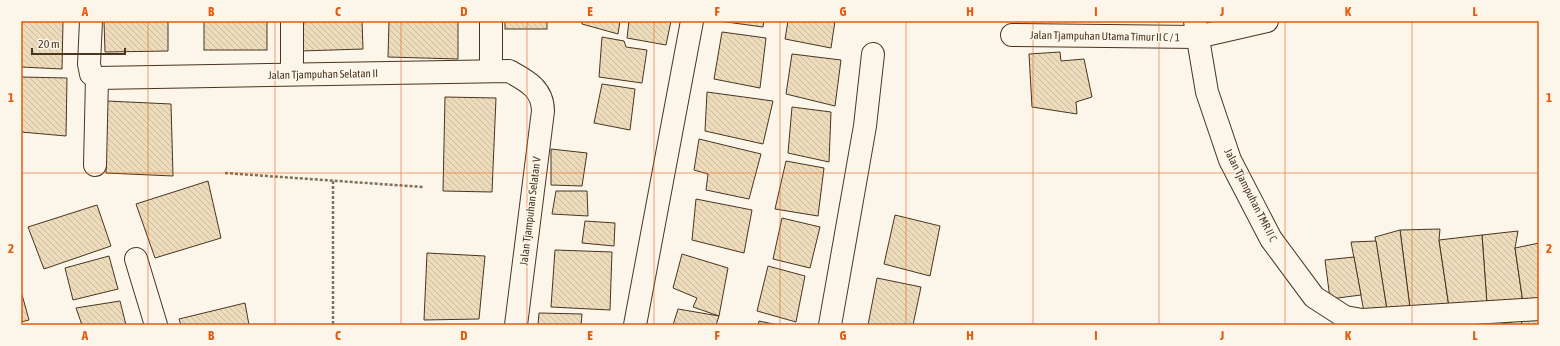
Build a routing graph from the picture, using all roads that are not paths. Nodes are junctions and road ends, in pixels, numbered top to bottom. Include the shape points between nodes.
1 (91, 21) edge
2 (292, 21) edge
3 (491, 21) edge
4 (692, 21) edge
5 (1267, 21) edge
6 (1196, 29) edge
7 (1012, 35) dead end
8 (872, 54) dead end
9 (491, 71) junction
10 (292, 74) junction
11 (97, 78) junction
12 (540, 96) joint
13 (95, 165) dead end
14 (136, 259) dead end
15 (1539, 309) edge
16 (156, 325) edge
17 (516, 325) edge
18 (635, 325) edge
19 (830, 325) edge

1 - 11 street via 89,64 91,74
2 - 10 street
3 - 9 street
4 - 18 street
5 - 6 street, Jalan Tjampuhan Utama Timur II C / 1
6 - 7 street, Jalan Tjampuhan Utama Timur II C / 1
6 - 15 street, Jalan Tjampuhan TMR II C via 1207,92 1230,160 1271,238 1314,297 1346,317 1362,320
8 - 19 street via 866,126
9 - 10 street, Jalan Tjampuhan Selatan II
9 - 12 street, Jalan Tjampuhan Selatan II via 509,71 531,84
10 - 11 street, Jalan Tjampuhan Selatan II
11 - 13 street
12 - 17 street, Jalan Tjampuhan Selatan V via 542,116
14 - 16 street

